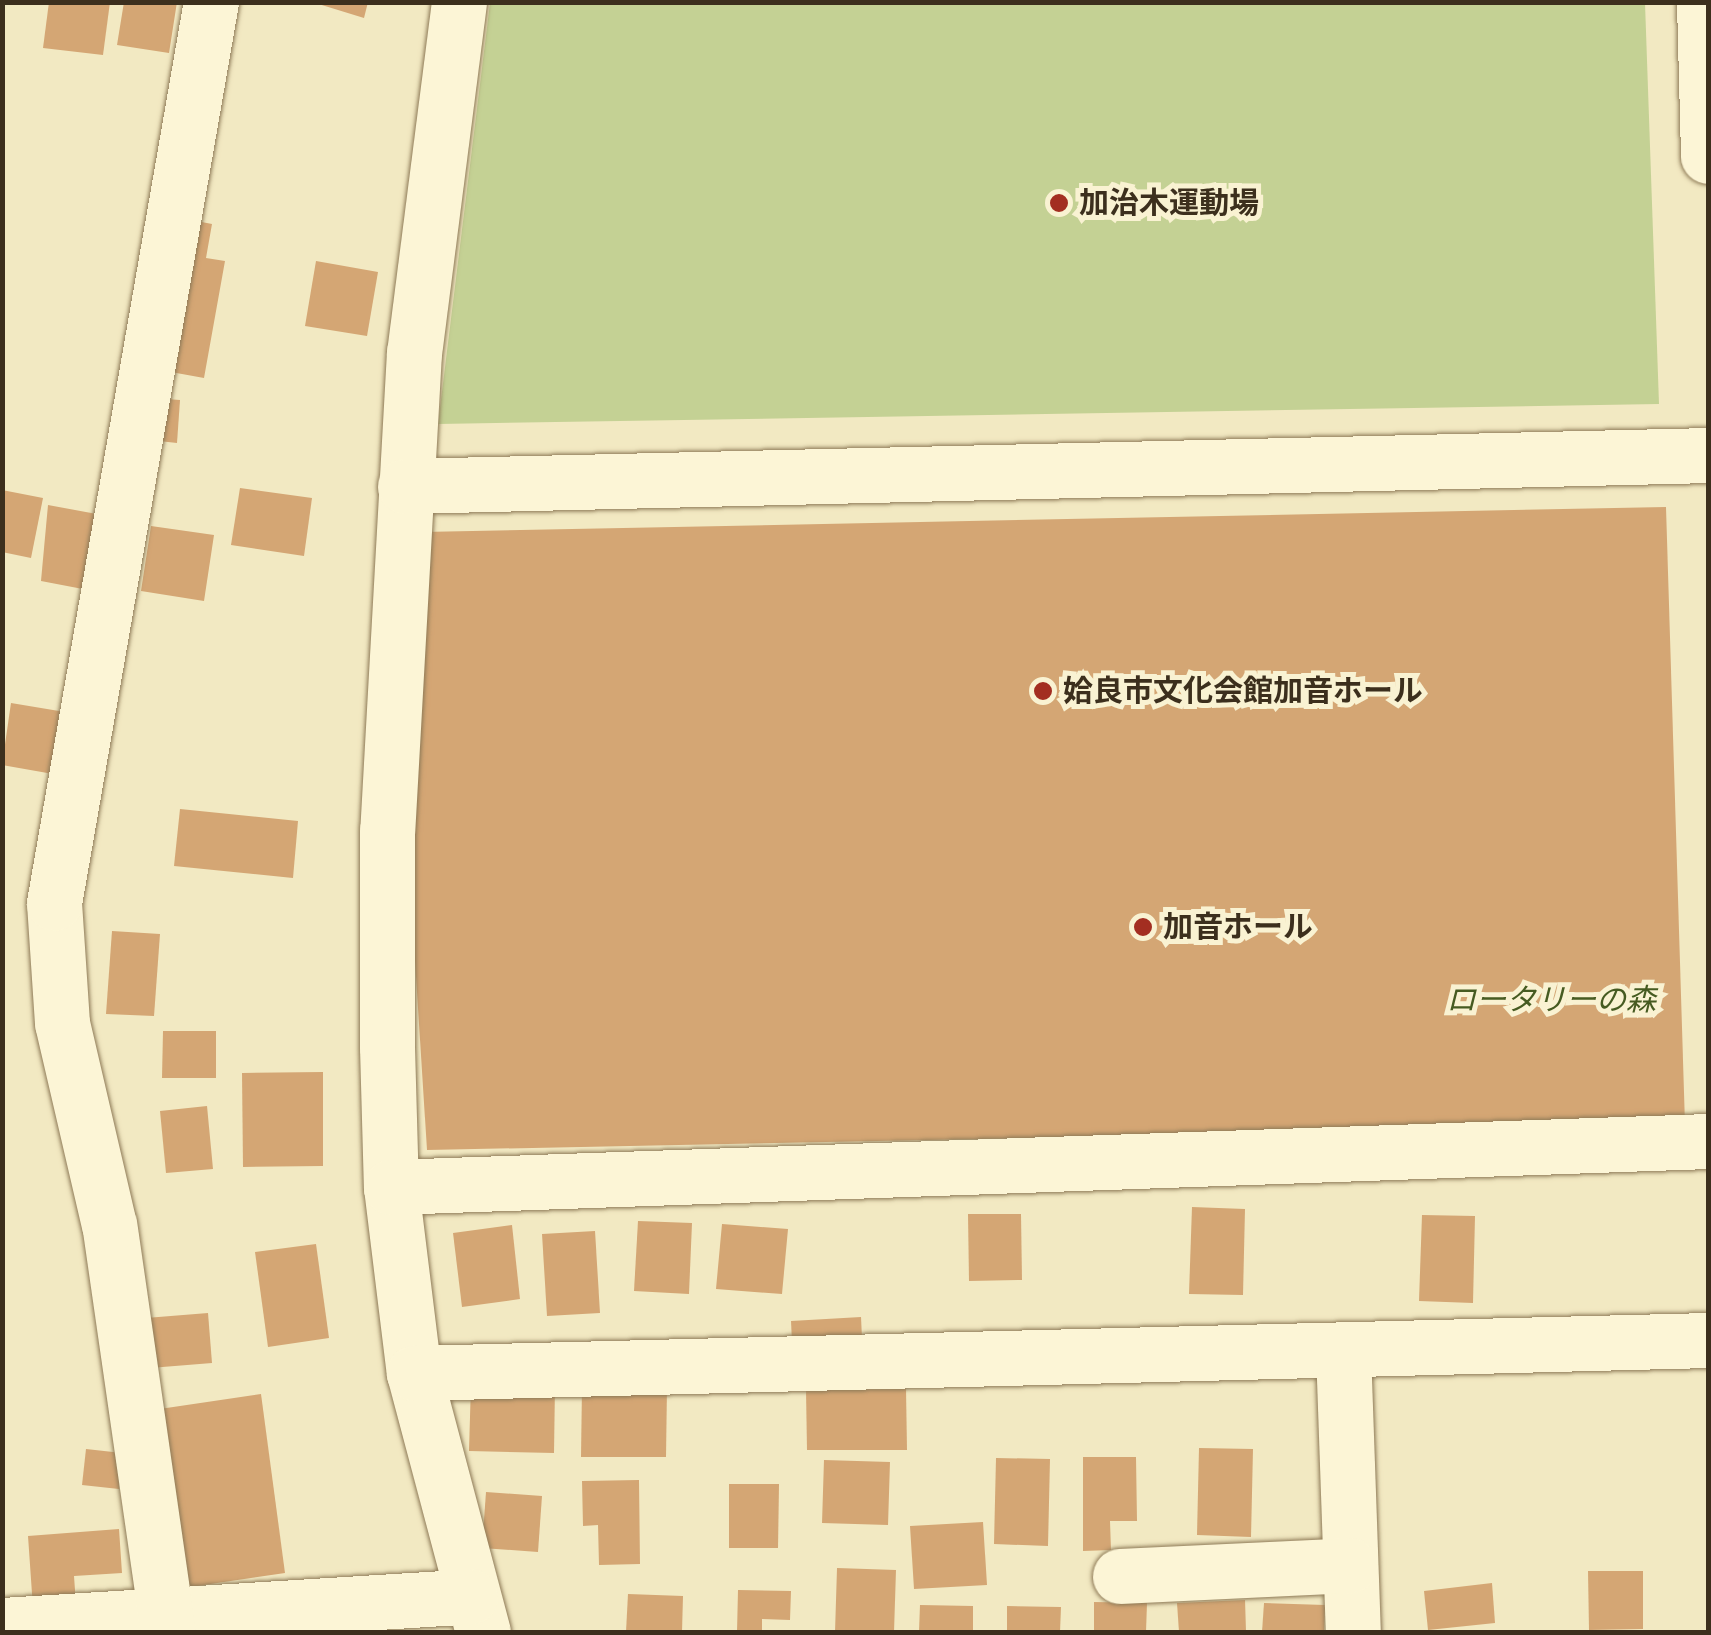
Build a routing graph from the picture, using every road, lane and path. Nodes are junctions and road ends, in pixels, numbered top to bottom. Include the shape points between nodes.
1 (211, 2) edge
2 (459, 2) edge
3 (1704, 2) edge
4 (1708, 156) edge
5 (1708, 455) edge
6 (405, 486) junction
7 (1708, 1140) edge
8 (391, 1187) junction
9 (1708, 1340) edge
10 (1344, 1350) junction
11 (414, 1373) junction
12 (1350, 1565) junction
13 (1120, 1576) dead end
14 (476, 1614) edge
15 (2, 1625) edge
16 (167, 1626) edge
17 (1352, 1632) edge

1 - 16 street via 54,903 62,1024 110,1225
2 - 6 street via 414,352
3 - 4 street
5 - 6 street
6 - 8 street via 387,830
7 - 8 street
8 - 11 street
9 - 10 street
10 - 11 street
10 - 12 street
11 - 14 street
12 - 13 street
12 - 17 street
14 - 16 street
15 - 16 street

